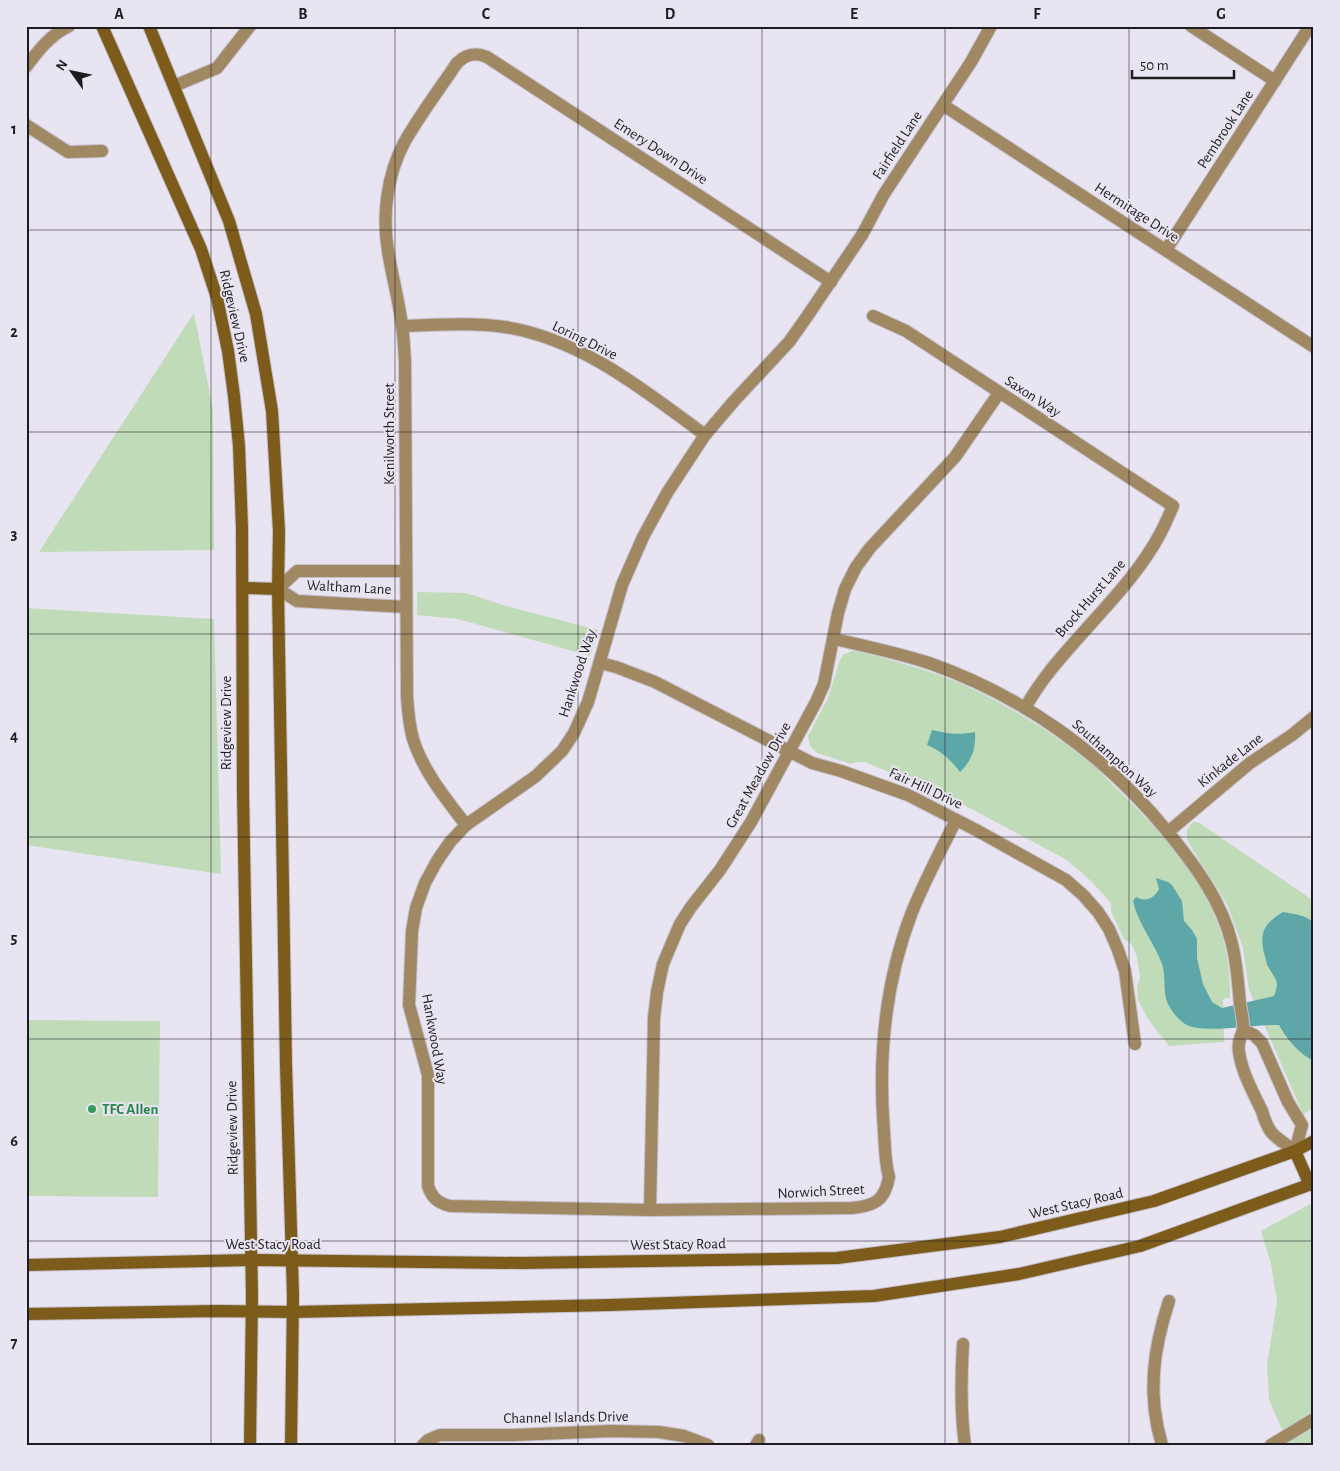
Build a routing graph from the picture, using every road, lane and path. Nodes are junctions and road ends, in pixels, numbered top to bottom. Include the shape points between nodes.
1 (69, 26) edge
2 (102, 26) edge
3 (149, 26) edge
4 (250, 26) edge
5 (991, 26) edge
6 (1191, 26) edge
7 (1310, 26) edge
8 (470, 54) joint
9 (26, 68) edge
10 (1275, 81) junction
11 (174, 86) junction
12 (943, 104) junction
13 (26, 125) edge
14 (102, 151) dead end
15 (1166, 250) junction
16 (831, 282) junction
17 (872, 316) dead end
18 (402, 326) junction
19 (1314, 347) edge
20 (999, 393) junction
21 (705, 435) junction
22 (1173, 506) joint
23 (406, 570) junction
24 (243, 588) junction
25 (278, 589) junction
26 (406, 606) junction
27 (834, 638) junction
28 (600, 663) junction
29 (1025, 708) junction
30 (1314, 717) edge
31 (788, 752) junction
32 (956, 820) junction
33 (466, 825) junction
34 (1168, 832) junction
35 (1243, 1030) junction
36 (1135, 1044) dead end
37 (1314, 1141) edge
38 (1295, 1150) junction
39 (1313, 1187) edge
40 (430, 1193) joint
41 (650, 1210) junction
42 (250, 1260) junction
43 (291, 1261) junction
44 (26, 1265) edge
45 (1169, 1301) dead end
46 (251, 1311) junction
47 (293, 1312) junction
48 (26, 1314) edge
49 (963, 1344) dead end
50 (1312, 1418) edge
51 (611, 1431) junction
52 (424, 1443) edge
53 (250, 1445) edge
54 (291, 1445) edge
55 (611, 1445) edge
56 (708, 1445) edge
57 (965, 1445) edge
58 (1162, 1445) edge
59 (1271, 1445) edge

1 - 9 street via 38,52
2 - 24 main road, Ridgeview Drive via 201,249 216,298 228,351 239,446
3 - 11 main road, Ridgeview Drive
4 - 11 street via 217,68
5 - 12 street, Fairfield Lane
6 - 10 street
7 - 10 street, Pembrook Lane
8 - 16 street, Emery Down Drive via 487,57
8 - 18 street, Kenilworth Street via 456,63 404,143 391,179 386,205 386,237
10 - 15 street, Pembrook Lane
11 - 25 main road, Ridgeview Drive via 229,221 256,314 272,411 279,531
12 - 15 street, Hermitage Drive
12 - 16 street, Fairfield Lane
13 - 14 street via 68,152
15 - 19 street, Hermitage Drive
16 - 21 street, Hankwood Way via 789,342
17 - 20 street, Saxon Way via 906,331
18 - 21 street, Loring Drive via 484,325 553,340 608,367
18 - 23 street, Kenilworth Street
20 - 22 street, Saxon Way
20 - 27 street, Great Meadow Drive via 955,457 856,567 845,589
21 - 28 street, Hankwood Way via 643,536 622,585
22 - 29 street, Brock Hurst Lane via 1160,534 1134,572 1050,669
23 - 25 street, Waltham Lane via 297,571
23 - 26 street, Kenilworth Street
24 - 25 main road
24 - 42 main road, Ridgeview Drive via 242,765
25 - 26 street, Waltham Lane via 297,601
25 - 43 main road, Ridgeview Drive
26 - 33 street, Kenilworth Street via 408,718 414,740 433,780
27 - 29 street, Southampton Way via 929,663
27 - 31 street, Great Meadow Drive via 824,684
28 - 31 street, Fair Hill Drive via 655,682
28 - 33 street, Hankwood Way via 588,702 562,751 536,776
29 - 34 street, Southampton Way via 1053,725 1101,763
30 - 34 street, Kinkade Lane via 1229,780
31 - 32 street, Fair Hill Drive via 908,796
31 - 41 street, Great Meadow Drive via 752,822 680,924 663,964 654,1018
32 - 36 street, Fair Hill Drive via 1066,880 1098,912 1109,929 1125,971
32 - 41 street, Norwich Street via 912,913 890,989 882,1055 882,1106 888,1177 883,1196 868,1207 852,1208
33 - 40 street, Hankwood Way via 450,842 429,876 416,908 412,931 409,1005 428,1076
34 - 35 street, Southampton Way via 1183,849 1217,902 1229,929 1238,974
35 - 38 street, Southampton Way via 1238,1040 1243,1070 1271,1131
35 - 38 street via 1262,1043 1302,1125
37 - 38 main road, West Stacy Road
38 - 39 main road
38 - 43 main road, West Stacy Road via 1135,1206 1000,1237 837,1258 521,1263
39 - 47 main road via 1140,1246 1020,1274 874,1296
40 - 41 street, Norwich Street via 435,1200 450,1206
42 - 43 main road, West Stacy Road
42 - 44 main road, West Stacy Road
42 - 46 main road, Ridgeview Drive
43 - 47 main road, Ridgeview Drive
45 - 58 street via 1154,1360 1154,1407
46 - 47 main road
46 - 48 main road
46 - 53 main road, Ridgeview Drive
47 - 54 main road, Ridgeview Drive
49 - 57 street via 961,1396
50 - 59 street
51 - 52 street, Channel Islands Drive via 440,1435
51 - 55 street
51 - 56 street, Channel Islands Drive via 659,1432 684,1436

